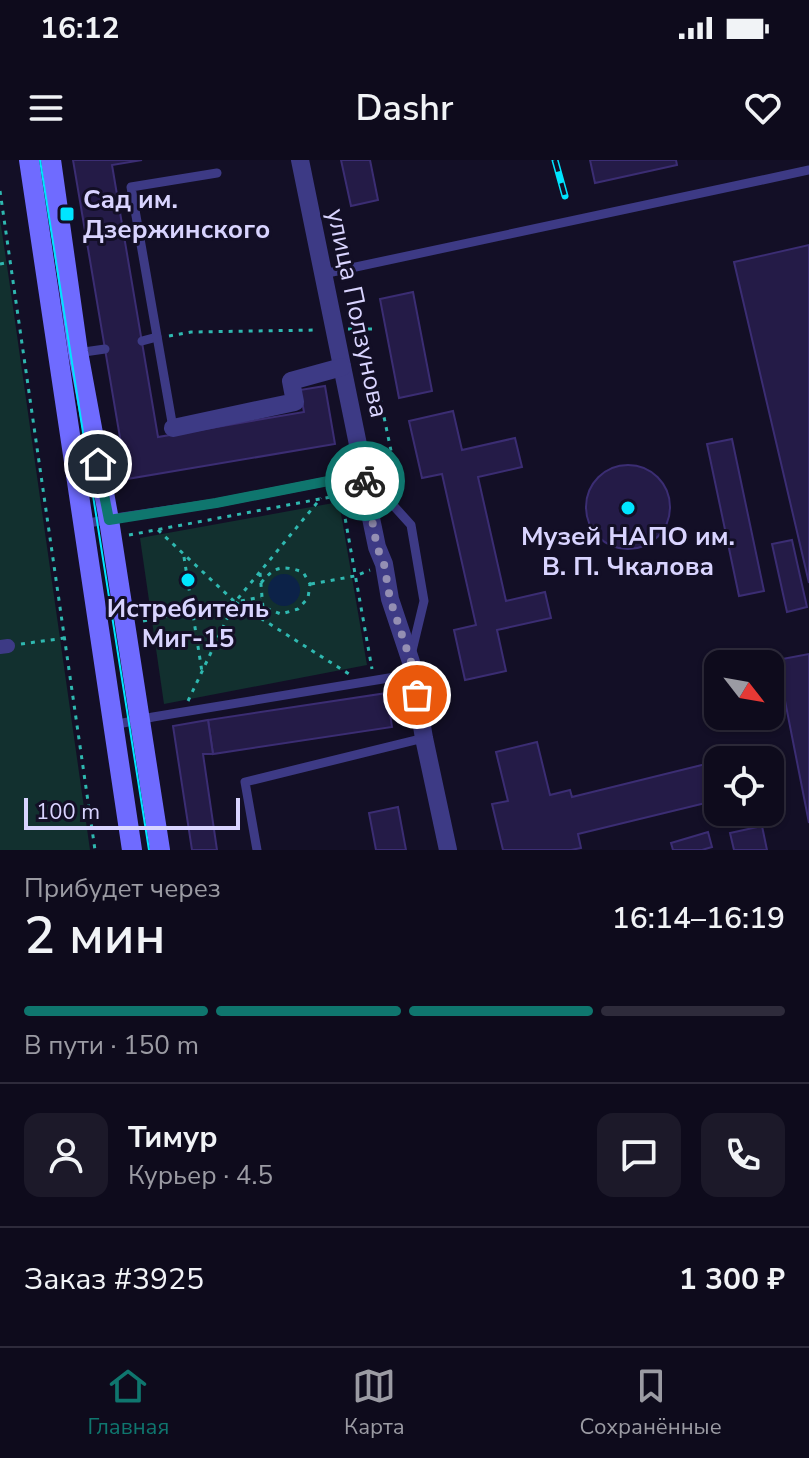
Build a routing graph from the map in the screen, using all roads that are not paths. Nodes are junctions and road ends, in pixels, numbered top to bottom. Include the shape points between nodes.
1 (29, 160) edge
2 (51, 160) edge
3 (300, 160) edge
4 (809, 170) edge
5 (217, 173) dead end
6 (323, 274) junction
7 (157, 337) junction
8 (142, 341) dead end
9 (105, 349) dead end
10 (68, 354) junction
11 (342, 367) junction
12 (173, 428) joint
13 (364, 474) junction
14 (370, 513) junction
15 (109, 520) junction
16 (83, 524) junction
17 (412, 668) junction
18 (140, 721) junction
19 (113, 725) junction
20 (424, 738) junction
21 (132, 850) edge
22 (160, 850) edge
23 (257, 850) edge
24 (448, 850) edge

1 - 10 main road
2 - 10 main road
3 - 6 street, улица Ползунова
4 - 6 lane
5 - 7 lane via 131,187
6 - 11 street, улица Ползунова
7 - 8 lane
7 - 12 lane
9 - 10 lane
10 - 15 main road
10 - 16 main road
11 - 12 street via 291,381 295,402
11 - 13 street, улица Ползунова
13 - 14 street, улица Ползунова
13 - 15 lane
14 - 17 street, улица Ползунова
14 - 17 lane via 392,504 411,525 424,601
15 - 16 lane
15 - 18 main road
16 - 19 main road
17 - 18 lane
17 - 20 street, улица Ползунова
18 - 19 lane
18 - 22 main road
19 - 21 main road
20 - 23 lane via 245,782
20 - 24 street, улица Ползунова

